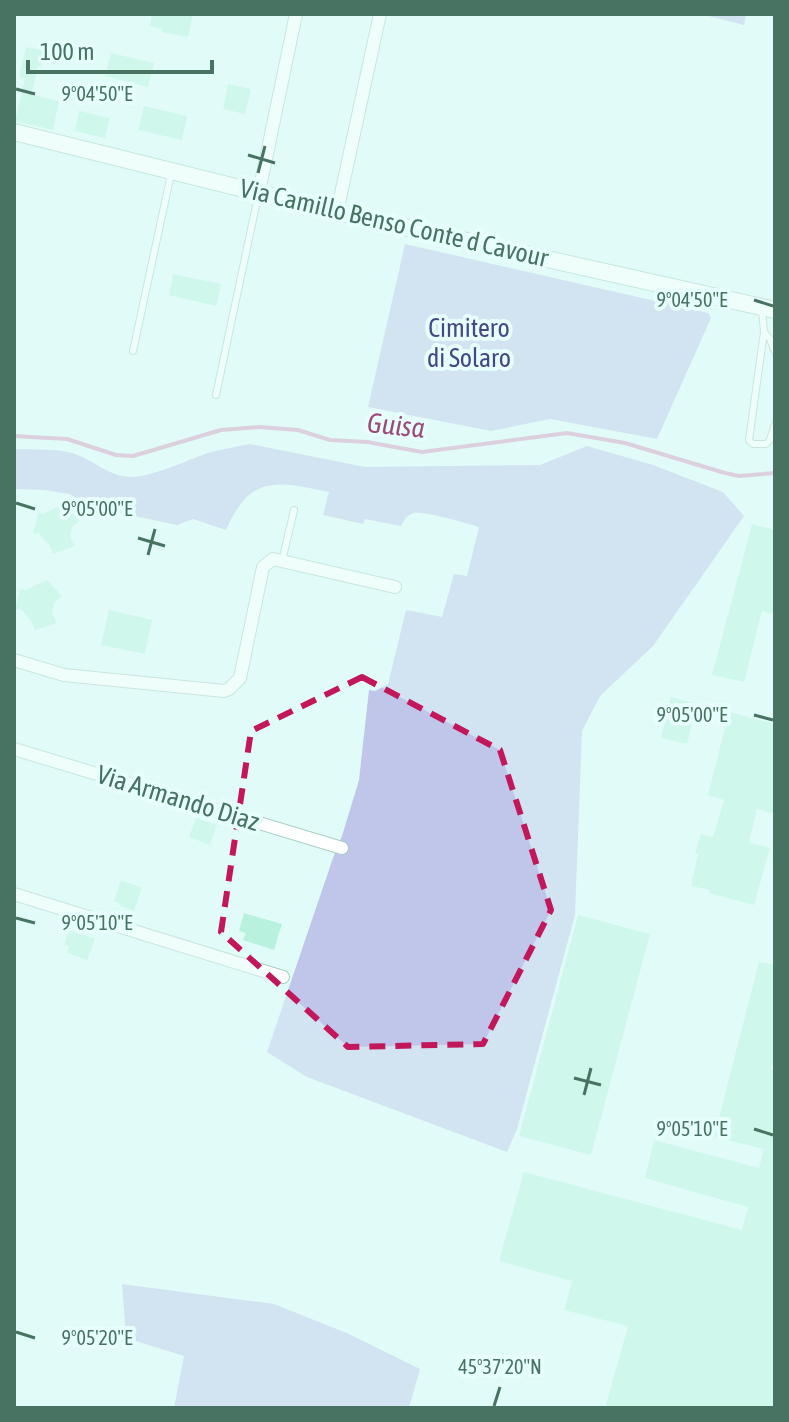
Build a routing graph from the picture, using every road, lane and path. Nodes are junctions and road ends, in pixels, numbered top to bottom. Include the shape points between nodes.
1 (296, 14) edge
2 (380, 14) edge
3 (14, 132) edge
4 (172, 171) junction
5 (259, 192) junction
6 (337, 212) junction
7 (768, 308) edge
8 (764, 332) junction
9 (133, 351) dead end
10 (775, 352) edge
11 (216, 395) dead end
12 (775, 424) edge
13 (294, 510) dead end
14 (282, 561) junction
15 (395, 587) dead end
16 (14, 660) edge
17 (14, 749) edge
18 (342, 848) dead end
19 (14, 894) edge
20 (283, 977) dead end

1 - 5 street
2 - 6 street
3 - 4 street, Via Camillo Benso Conte d Cavour
4 - 5 street, Via Camillo Benso Conte d Cavour
4 - 9 lane
5 - 6 street, Via Camillo Benso Conte d Cavour
5 - 11 lane
6 - 7 street, Via Camillo Benso Conte d Cavour
7 - 8 lane
8 - 10 lane
8 - 12 lane via 749,440 766,444
13 - 14 lane
14 - 15 street
14 - 16 street via 273,559 263,567 240,678 229,689 64,675
17 - 18 street, Via Armando Diaz
19 - 20 street

